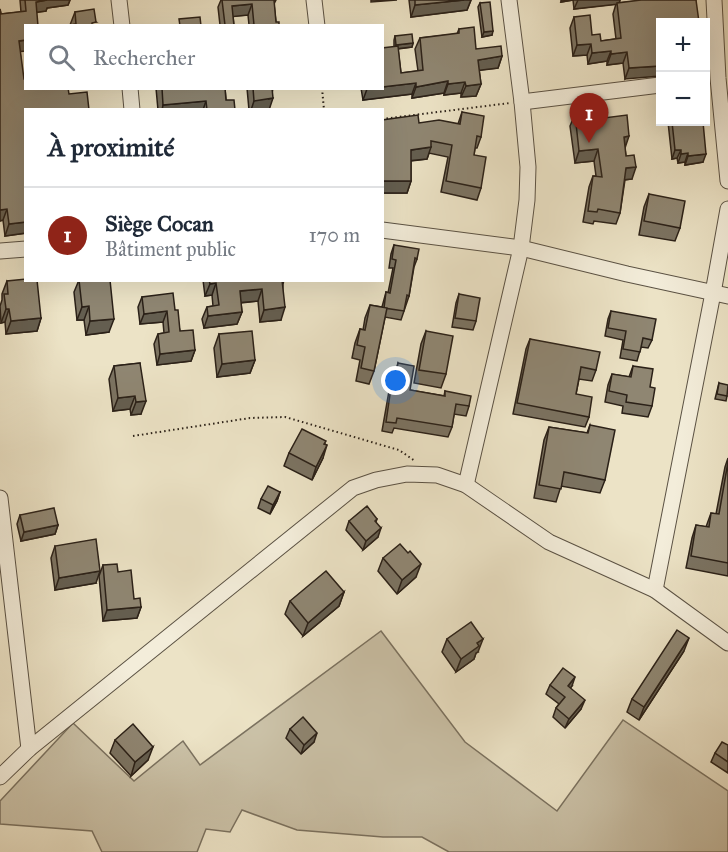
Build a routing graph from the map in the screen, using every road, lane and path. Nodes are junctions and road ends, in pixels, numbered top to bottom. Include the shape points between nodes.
1 (119, 0) edge
2 (314, 0) edge
3 (509, 0) edge
4 (714, 0) edge
5 (122, 24) edge
6 (317, 24) edge
7 (717, 78) edge
8 (656, 85) edge
9 (130, 90) edge
10 (322, 90) edge
11 (522, 102) junction
12 (132, 108) edge
13 (324, 108) edge
14 (384, 119) edge
15 (728, 181) edge
16 (728, 209) edge
17 (384, 230) edge
18 (521, 248) junction
19 (24, 249) edge
20 (0, 251) edge
21 (721, 294) edge
22 (133, 436) dead end
23 (418, 463) dead end
24 (466, 485) junction
25 (0, 498) edge
26 (655, 590) junction
27 (728, 643) edge
28 (29, 749) junction
29 (0, 777) edge

1 - 5 street
2 - 6 street
3 - 11 street
4 - 7 street
7 - 15 street
8 - 11 street
9 - 12 street
10 - 13 path
11 - 14 path
11 - 18 street via 528,167
16 - 21 street
17 - 18 street
18 - 21 street
18 - 24 street
19 - 20 street
21 - 26 street
22 - 23 path via 250,418 285,417 399,450
24 - 26 street via 549,542
24 - 28 street via 437,475 407,474 353,488
25 - 28 street
26 - 27 street
28 - 29 street

